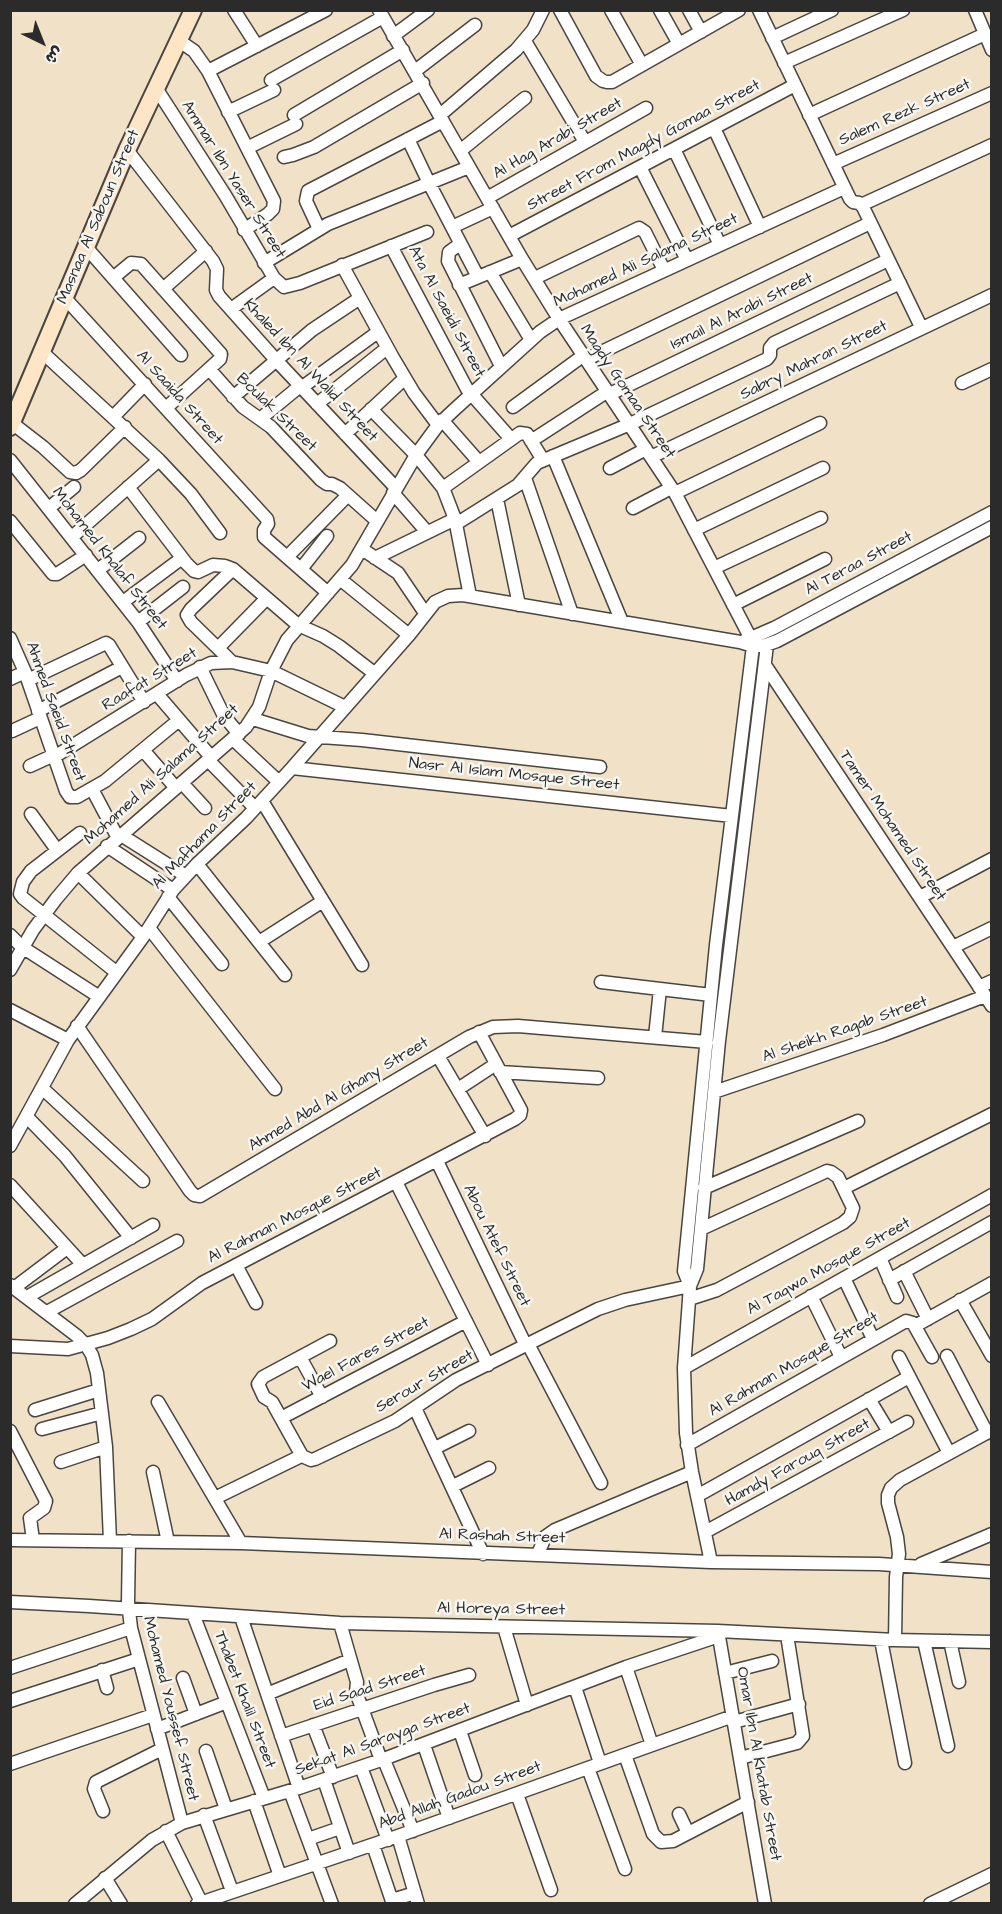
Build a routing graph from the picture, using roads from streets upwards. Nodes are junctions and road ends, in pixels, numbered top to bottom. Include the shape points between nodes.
1 (193, 10) edge
2 (234, 10) edge
3 (428, 10) edge
4 (543, 10) edge
5 (560, 10) edge
6 (611, 10) edge
7 (660, 10) edge
8 (689, 10) edge
9 (759, 10) edge
10 (832, 10) edge
11 (903, 10) edge
12 (975, 10) edge
13 (738, 11) edge
14 (320, 12) edge
15 (381, 14) edge
16 (475, 25) dead end
17 (701, 32) junction
18 (985, 34) junction
19 (393, 36) junction
20 (772, 38) junction
21 (178, 40) junction
22 (525, 41) junction
23 (679, 44) junction
24 (257, 46) junction
25 (403, 50) junction
26 (992, 50) edge
27 (784, 63) junction
28 (642, 65) junction
29 (208, 71) junction
30 (415, 71) junction
31 (423, 83) junction
32 (795, 85) junction
33 (156, 88) junction
34 (992, 93) edge
35 (525, 98) dead end
36 (646, 108) dead end
37 (228, 112) junction
38 (809, 115) junction
39 (442, 118) junction
40 (714, 128) junction
41 (408, 139) junction
42 (585, 142) junction
43 (992, 145) edge
44 (247, 148) junction
45 (674, 149) junction
46 (127, 150) junction
47 (460, 151) junction
48 (284, 157) dead end
49 (833, 164) junction
50 (469, 167) junction
51 (640, 167) junction
52 (429, 183) junction
53 (844, 188) junction
54 (490, 203) junction
55 (861, 204) junction
56 (870, 223) junction
57 (452, 227) junction
58 (760, 227) junction
59 (318, 229) junction
60 (244, 230) junction
61 (427, 232) dead end
62 (509, 236) junction
63 (460, 244) junction
64 (720, 245) junction
65 (85, 246) junction
66 (391, 246) junction
67 (206, 251) junction
68 (522, 259) junction
69 (687, 260) junction
70 (888, 260) junction
71 (264, 263) junction
72 (342, 265) junction
73 (663, 270) junction
74 (490, 272) junction
75 (478, 277) junction
76 (113, 278) junction
77 (274, 278) junction
78 (535, 278) junction
79 (900, 284) junction
80 (459, 285) junction
81 (163, 289) junction
82 (992, 295) edge
83 (64, 297) junction
84 (360, 298) junction
85 (231, 309) junction
86 (559, 319) junction
87 (921, 327) junction
88 (378, 332) junction
89 (531, 340) junction
90 (387, 348) junction
91 (41, 351) junction
92 (181, 355) dead end
93 (586, 357) junction
94 (276, 360) junction
95 (501, 366) junction
96 (209, 369) junction
97 (992, 369) edge
98 (405, 378) junction
99 (962, 382) dead end
100 (145, 384) junction
101 (301, 387) junction
102 (471, 393) junction
103 (609, 393) junction
104 (233, 397) junction
105 (317, 404) junction
106 (513, 407) dead end
107 (166, 408) junction
108 (371, 409) junction
109 (113, 417) junction
110 (260, 420) junction
111 (440, 423) junction
112 (820, 423) dead end
113 (630, 424) junction
114 (11, 425) edge
115 (125, 428) junction
116 (345, 434) junction
117 (511, 440) junction
118 (531, 441) junction
119 (649, 453) junction
120 (416, 455) junction
121 (548, 458) junction
122 (10, 460) edge
123 (159, 460) junction
124 (479, 462) junction
125 (610, 468) dead end
126 (823, 468) dead end
127 (525, 478) junction
128 (74, 487) dead end
129 (128, 487) junction
130 (444, 488) junction
131 (395, 491) junction
132 (673, 491) junction
133 (348, 495) junction
134 (497, 499) junction
135 (49, 508) junction
136 (633, 508) dead end
137 (992, 512) edge
138 (821, 518) dead end
139 (456, 521) junction
140 (10, 522) edge
141 (377, 522) junction
142 (992, 527) edge
143 (694, 530) junction
144 (427, 532) junction
145 (220, 533) dead end
146 (327, 536) dead end
147 (72, 537) junction
148 (139, 538) dead end
149 (362, 549) junction
150 (86, 555) junction
151 (287, 557) junction
152 (182, 558) junction
153 (375, 558) junction
154 (825, 559) dead end
155 (714, 568) junction
156 (233, 569) junction
157 (301, 569) junction
158 (98, 570) junction
159 (340, 579) junction
160 (183, 587) dead end
161 (328, 593) junction
162 (470, 596) junction
163 (266, 599) junction
164 (123, 602) junction
165 (519, 605) junction
166 (733, 605) junction
167 (425, 613) junction
168 (572, 614) junction
169 (138, 621) junction
170 (622, 622) junction
171 (298, 626) junction
172 (409, 635) junction
173 (10, 638) edge
174 (748, 642) junction
175 (767, 645) junction
176 (218, 648) junction
177 (232, 662) junction
178 (765, 664) junction
179 (122, 667) junction
180 (200, 667) junction
181 (271, 671) junction
182 (374, 673) junction
183 (26, 676) junction
184 (10, 679) edge
185 (177, 681) junction
186 (157, 694) junction
187 (144, 702) junction
188 (345, 707) junction
189 (39, 715) junction
190 (253, 719) junction
191 (179, 720) junction
192 (12, 731) edge
193 (236, 736) junction
194 (318, 737) junction
195 (143, 750) junction
196 (54, 756) junction
197 (210, 759) junction
198 (30, 766) dead end
199 (600, 767) dead end
200 (292, 768) junction
201 (279, 782) junction
202 (179, 785) junction
203 (92, 789) junction
204 (258, 804) junction
205 (205, 808) dead end
206 (31, 814) dead end
207 (732, 816) junction
208 (80, 833) dead end
209 (119, 836) junction
210 (107, 846) junction
211 (57, 850) junction
212 (992, 859) edge
213 (197, 864) junction
214 (78, 873) junction
215 (186, 876) junction
216 (171, 893) junction
217 (920, 897) junction
218 (323, 901) junction
219 (44, 914) junction
220 (992, 928) edge
221 (146, 932) junction
222 (10, 935) edge
223 (259, 942) junction
224 (22, 947) junction
225 (953, 947) junction
226 (222, 964) dead end
227 (362, 965) dead end
228 (10, 970) edge
229 (116, 972) junction
230 (285, 975) dead end
231 (992, 981) edge
232 (601, 982) dead end
233 (660, 989) junction
234 (711, 995) junction
235 (98, 996) junction
236 (985, 996) edge
237 (10, 1010) edge
238 (77, 1026) junction
239 (478, 1032) junction
240 (655, 1037) junction
241 (68, 1040) junction
242 (707, 1042) junction
243 (438, 1056) junction
244 (498, 1068) junction
245 (598, 1078) dead end
246 (42, 1088) junction
247 (275, 1089) dead end
248 (458, 1089) junction
249 (714, 1092) junction
250 (992, 1114) edge
251 (27, 1117) junction
252 (858, 1121) dead end
253 (485, 1136) junction
254 (12, 1140) edge
255 (437, 1161) junction
256 (142, 1181) dead end
257 (396, 1182) junction
258 (10, 1185) edge
259 (704, 1188) junction
260 (844, 1188) junction
261 (992, 1195) edge
262 (992, 1221) edge
263 (153, 1225) dead end
264 (701, 1229) junction
265 (131, 1238) junction
266 (177, 1241) dead end
267 (67, 1248) junction
268 (880, 1258) junction
269 (83, 1265) junction
270 (236, 1265) junction
271 (904, 1271) junction
272 (844, 1278) junction
273 (889, 1280) junction
274 (992, 1283) edge
275 (12, 1287) edge
276 (690, 1293) junction
277 (811, 1296) junction
278 (27, 1297) junction
279 (897, 1298) dead end
280 (960, 1300) junction
281 (256, 1303) dead end
282 (47, 1312) junction
283 (928, 1319) junction
284 (466, 1321) junction
285 (915, 1326) junction
286 (873, 1339) junction
287 (330, 1341) dead end
288 (86, 1345) junction
289 (527, 1345) junction
290 (10, 1346) edge
291 (947, 1356) dead end
292 (992, 1356) edge
293 (300, 1357) junction
294 (841, 1357) junction
295 (899, 1357) dead end
296 (932, 1357) dead end
297 (488, 1365) junction
298 (684, 1368) junction
299 (909, 1377) junction
300 (99, 1390) junction
301 (322, 1397) junction
302 (869, 1399) junction
303 (158, 1402) dead end
304 (416, 1408) junction
305 (35, 1410) dead end
306 (102, 1413) junction
307 (281, 1418) junction
308 (907, 1422) dead end
309 (42, 1428) dead end
310 (10, 1431) edge
311 (469, 1431) dead end
312 (889, 1432) junction
313 (989, 1432) edge
314 (687, 1445) junction
315 (106, 1447) junction
316 (435, 1448) junction
317 (949, 1453) junction
318 (302, 1456) junction
319 (61, 1462) dead end
320 (489, 1468) dead end
321 (153, 1472) dead end
322 (692, 1472) junction
323 (601, 1483) dead end
324 (453, 1486) junction
325 (697, 1496) junction
326 (215, 1498) junction
327 (705, 1532) junction
328 (992, 1534) edge
329 (10, 1540) edge
330 (33, 1540) junction
331 (110, 1541) junction
332 (129, 1541) junction
333 (168, 1542) junction
334 (241, 1543) junction
335 (483, 1554) junction
336 (538, 1554) junction
337 (711, 1562) junction
338 (918, 1566) junction
339 (896, 1571) junction
340 (992, 1572) edge
341 (10, 1602) edge
342 (128, 1606) junction
343 (193, 1614) junction
344 (241, 1617) junction
345 (340, 1623) junction
346 (504, 1627) junction
347 (131, 1628) junction
348 (718, 1633) junction
349 (787, 1635) junction
350 (895, 1636) junction
351 (881, 1640) junction
352 (924, 1641) junction
353 (950, 1641) junction
354 (991, 1642) edge
355 (139, 1659) junction
356 (351, 1660) junction
357 (772, 1661) dead end
358 (626, 1667) junction
359 (10, 1668) edge
360 (102, 1670) junction
361 (725, 1673) junction
362 (469, 1676) dead end
363 (183, 1678) dead end
364 (959, 1682) dead end
365 (575, 1687) junction
366 (107, 1688) dead end
367 (267, 1694) junction
368 (10, 1701) edge
369 (227, 1702) junction
370 (799, 1704) junction
371 (528, 1705) junction
372 (361, 1709) junction
373 (196, 1714) junction
374 (153, 1715) junction
375 (733, 1719) junction
376 (313, 1725) junction
377 (157, 1729) junction
378 (460, 1731) junction
379 (281, 1736) junction
380 (424, 1745) junction
381 (652, 1745) junction
382 (948, 1746) dead end
383 (162, 1749) junction
384 (206, 1751) dead end
385 (625, 1755) junction
386 (740, 1758) junction
387 (383, 1760) junction
388 (600, 1763) junction
389 (905, 1763) dead end
390 (10, 1764) edge
391 (361, 1767) junction
392 (588, 1768) junction
393 (475, 1775) dead end
394 (328, 1778) junction
395 (295, 1789) junction
396 (517, 1794) junction
397 (259, 1800) junction
398 (748, 1802) junction
399 (226, 1809) junction
400 (103, 1811) dead end
401 (679, 1814) dead end
402 (204, 1815) junction
403 (449, 1818) junction
404 (182, 1823) junction
405 (340, 1828) junction
406 (166, 1831) junction
407 (413, 1831) junction
408 (688, 1833) junction
409 (393, 1838) junction
410 (308, 1839) junction
411 (374, 1845) junction
412 (349, 1853) junction
413 (317, 1863) junction
414 (625, 1869) dead end
415 (992, 1874) edge
416 (280, 1876) junction
417 (105, 1878) junction
418 (551, 1890) dead end
419 (232, 1891) junction
420 (417, 1898) edge
421 (392, 1902) edge
422 (199, 1903) edge
423 (75, 1904) edge
424 (121, 1904) edge
425 (332, 1904) edge
426 (765, 1904) edge
427 (930, 1904) edge

1 - 21 street, Masnaa Al Saboun Street
2 - 24 street
3 - 19 street
4 - 22 street
5 - 28 street via 596,76 603,81 612,82
6 - 28 street
7 - 23 street
8 - 17 street
9 - 20 street
10 - 20 street
11 - 27 street
12 - 18 street
13 - 17 street
14 - 24 street
15 - 19 street, Magdy Gomaa Street
15 - 37 street
16 - 30 street
17 - 23 street
18 - 26 street
18 - 38 street
19 - 25 street, Magdy Gomaa Street
20 - 27 street
21 - 29 street via 194,51
21 - 33 street, Masnaa Al Saboun Street
22 - 39 street
22 - 42 street
23 - 28 street
24 - 29 street
25 - 30 street, Magdy Gomaa Street
25 - 44 street
27 - 32 street
29 - 37 street
30 - 31 street, Magdy Gomaa Street
31 - 39 street, Magdy Gomaa Street
31 - 48 street via 314,147
32 - 38 street
32 - 40 street, Street From Magdy Gomaa Street
33 - 46 street, Masnaa Al Saboun Street
33 - 60 street, Ammar Ibn Yaser Street
34 - 49 street, Salem Rezk Street
35 - 47 street
36 - 42 street, Al Hag Arabi Street
37 - 44 street
38 - 49 street
39 - 41 street
39 - 47 street, Magdy Gomaa Street
40 - 45 street, Street From Magdy Gomaa Street
40 - 58 street
41 - 52 street
41 - 59 street via 308,191 306,201
42 - 54 street, Al Hag Arabi Street
43 - 55 street
44 - 60 street via 274,205 268,214
45 - 51 street, Street From Magdy Gomaa Street
45 - 64 street
46 - 65 street, Masnaa Al Saboun Street
46 - 67 street
47 - 50 street, Magdy Gomaa Street
49 - 53 street
50 - 52 street
50 - 54 street, Magdy Gomaa Street
51 - 62 street, Street From Magdy Gomaa Street
51 - 69 street
52 - 57 street
52 - 59 street
53 - 55 street via 851,202
53 - 58 street, Mohamed Ali Salama Street
54 - 57 street, Al Hag Arabi Street
54 - 62 street, Magdy Gomaa Street
55 - 56 street
56 - 70 street
56 - 93 street
57 - 63 street
58 - 64 street, Mohamed Ali Salama Street
59 - 71 street
60 - 71 street, Ammar Ibn Yaser Street
61 - 66 street
62 - 68 street, Magdy Gomaa Street
63 - 75 street
63 - 80 street via 448,256
64 - 69 street, Mohamed Ali Salama Street
65 - 76 street
65 - 83 street, Masnaa Al Saboun Street
66 - 72 street
66 - 102 street, Ata Al Saeidi Street
67 - 81 street
67 - 85 street, Khaled Ibn Al Walid Street via 217,269 216,290
68 - 74 street
68 - 78 street, Magdy Gomaa Street
69 - 73 street, Mohamed Ali Salama Street
70 - 79 street
70 - 103 street, Ismail Al Arabi Street
71 - 77 street, Ammar Ibn Yaser Street
72 - 77 street, Ammar Ibn Yaser Street via 300,283 284,286
72 - 84 street
73 - 78 street via 645,232 639,228
73 - 86 street, Mohamed Ali Salama Street
74 - 75 street
74 - 89 street
75 - 80 street
76 - 81 street via 138,262
76 - 92 street
77 - 85 street
78 - 86 street, Magdy Gomaa Street
79 - 87 street
79 - 113 street via 774,343 767,359
80 - 95 street
81 - 96 street via 221,355
82 - 87 street, Sabry Mahran Street
83 - 91 street, Masnaa Al Saboun Street
83 - 100 street, Al Saaida Street
84 - 88 street
84 - 94 street
85 - 94 street, Khaled Ibn Al Walid Street
86 - 89 street, Mohamed Ali Salama Street
86 - 93 street, Magdy Gomaa Street
87 - 119 street, Sabry Mahran Street
88 - 90 street
88 - 101 street
89 - 95 street, Mohamed Ali Salama Street
90 - 98 street
90 - 105 street
91 - 109 street
91 - 114 street, Masnaa Al Saboun Street
93 - 103 street, Magdy Gomaa Street
93 - 106 street
94 - 101 street, Khaled Ibn Al Walid Street
94 - 104 street
95 - 102 street, Mohamed Ali Salama Street
96 - 104 street, Boulak Street
96 - 107 street
97 - 99 street
98 - 108 street
98 - 111 street
100 - 107 street, Al Saaida Street
100 - 109 street
101 - 105 street, Khaled Ibn Al Walid Street
101 - 110 street
102 - 111 street, Mohamed Ali Salama Street
102 - 117 street, Ata Al Saeidi Street
103 - 113 street, Magdy Gomaa Street
103 - 118 street, Ismail Al Arabi Street
104 - 110 street, Boulak Street
105 - 116 street, Khaled Ibn Al Walid Street
107 - 151 street, Al Saaida Street via 268,522 264,537
108 - 116 street
108 - 120 street
109 - 115 street
110 - 133 street, Boulak Street via 324,483
111 - 120 street, Mohamed Ali Salama Street
111 - 124 street
112 - 132 street
113 - 119 street, Magdy Gomaa Street
113 - 121 street
114 - 115 street via 76,473
115 - 123 street
116 - 131 street, Khaled Ibn Al Walid Street
117 - 118 street via 523,433
117 - 124 street
118 - 121 street
119 - 125 street, Sabry Mahran Street
119 - 132 street, Magdy Gomaa Street
120 - 130 street
120 - 131 street, Mohamed Ali Salama Street
121 - 127 street via 532,467
121 - 170 street
122 - 135 street, Mohamed Khalaf Street
123 - 129 street
123 - 145 street
124 - 130 street
126 - 143 street
127 - 134 street
127 - 168 street
128 - 135 street
129 - 147 street
129 - 152 street
130 - 139 street
131 - 141 street, Mohamed Ali Salama Street
131 - 144 street, Khaled Ibn Al Walid Street
132 - 136 street
132 - 143 street, Magdy Gomaa Street
133 - 141 street, Boulak Street
133 - 151 street
134 - 139 street
134 - 165 street
135 - 147 street, Mohamed Khalaf Street
137 - 174 street, Al Teraa Street
138 - 155 street
139 - 144 street
139 - 162 street
140 - 150 street via 52,573 57,574
141 - 149 street, Mohamed Ali Salama Street
142 - 175 street, Al Teraa Street
143 - 155 street, Magdy Gomaa Street
144 - 153 street
146 - 157 street
147 - 150 street, Mohamed Khalaf Street
148 - 158 street
149 - 153 street
149 - 159 street, Mohamed Ali Salama Street
150 - 158 street, Mohamed Khalaf Street
151 - 157 street
152 - 156 street via 198,572 218,565
152 - 164 street
153 - 167 street via 402,577
154 - 166 street
155 - 166 street, Magdy Gomaa Street
156 - 163 street
156 - 176 street via 187,615
157 - 161 street
158 - 164 street, Mohamed Khalaf Street
159 - 161 street, Mohamed Ali Salama Street
159 - 172 street
160 - 169 street
161 - 171 street, Mohamed Ali Salama Street
162 - 165 street, Al Teraa Street
162 - 167 street, Al Mafhama Street via 448,596
163 - 171 street
163 - 176 street
164 - 169 street, Mohamed Khalaf Street
165 - 168 street, Al Teraa Street
166 - 174 street, Magdy Gomaa Street
167 - 172 street, Al Mafhama Street
168 - 170 street, Al Teraa Street
169 - 185 street, Mohamed Khalaf Street
170 - 174 street, Al Teraa Street
171 - 181 street, Mohamed Ali Salama Street
171 - 182 street via 323,636
172 - 182 street, Al Mafhama Street
173 - 183 street, Ahmed Saeid Street
174 - 175 street, Al Teraa Street
174 - 207 street
175 - 178 street
176 - 177 street
177 - 180 street, Raafat Street
177 - 181 street, Raafat Street
178 - 217 street, Tamer Mohamed Street
178 - 249 street
179 - 183 street via 109,645 104,644
179 - 187 street
179 - 189 street
180 - 185 street, Raafat Street
180 - 193 street
181 - 188 street, Raafat Street
181 - 190 street, Mohamed Ali Salama Street
182 - 188 street, Al Mafhama Street
183 - 184 street
183 - 189 street, Ahmed Saeid Street
185 - 186 street, Raafat Street
186 - 187 street, Raafat Street
186 - 191 street
187 - 196 street, Raafat Street
188 - 194 street, Al Mafhama Street
189 - 192 street
189 - 196 street, Ahmed Saeid Street
190 - 193 street, Mohamed Ali Salama Street
190 - 194 street
191 - 195 street
191 - 197 street
193 - 197 street, Mohamed Ali Salama Street
193 - 201 street
194 - 199 street
194 - 200 street, Al Mafhama Street
195 - 202 street
195 - 203 street
196 - 198 street, Raafat Street
196 - 203 street, Ahmed Saeid Street via 70,797
197 - 202 street, Mohamed Ali Salama Street
197 - 204 street
200 - 201 street, Al Mafhama Street
200 - 207 street, Nasr Al Islam Mosque Street
201 - 204 street, Al Mafhama Street
202 - 205 street
202 - 209 street, Mohamed Ali Salama Street
203 - 209 street
204 - 213 street, Al Mafhama Street
204 - 218 street
206 - 211 street
207 - 234 street
208 - 211 street
209 - 210 street, Mohamed Ali Salama Street
209 - 215 street
210 - 214 street, Mohamed Ali Salama Street
210 - 216 street
211 - 219 street via 31,871 21,887 23,898
212 - 217 street
213 - 215 street, Al Mafhama Street
213 - 223 street
214 - 219 street, Mohamed Ali Salama Street
214 - 221 street
215 - 216 street, Al Mafhama Street
216 - 221 street, Al Mafhama Street
216 - 226 street
217 - 225 street, Tamer Mohamed Street
218 - 223 street
218 - 227 street
219 - 224 street, Mohamed Ali Salama Street
219 - 229 street
220 - 225 street
221 - 229 street, Al Mafhama Street
221 - 247 street
222 - 224 street
223 - 230 street
224 - 228 street, Mohamed Ali Salama Street
224 - 235 street
225 - 236 street, Tamer Mohamed Street
229 - 235 street, Al Mafhama Street
231 - 236 street, Al Sheikh Ragab Street
232 - 233 street
233 - 234 street
233 - 240 street
234 - 242 street
235 - 238 street, Al Mafhama Street
236 - 249 street, Al Sheikh Ragab Street
237 - 241 street
238 - 241 street, Al Mafhama Street
238 - 243 street, Ahmed Abd Al Ghany Street via 197,1196 203,1196
239 - 240 street, Ahmed Abd Al Ghany Street via 506,1026
239 - 243 street, Ahmed Abd Al Ghany Street
239 - 244 street
240 - 242 street, Ahmed Abd Al Ghany Street
241 - 246 street, Al Mafhama Street
242 - 276 street via 684,1271
243 - 248 street
244 - 245 street
244 - 248 street
244 - 253 street, Al Rahman Mosque Street via 520,1115
246 - 251 street, Al Mafhama Street
246 - 256 street
248 - 253 street
249 - 259 street
250 - 260 street
251 - 254 street, Al Mafhama Street
251 - 265 street via 65,1156
252 - 259 street
253 - 255 street, Al Rahman Mosque Street
255 - 257 street, Al Rahman Mosque Street
255 - 289 street, Abou Atef Street
257 - 270 street, Al Rahman Mosque Street
257 - 284 street
258 - 267 street
259 - 264 street
260 - 264 street via 831,1172 821,1172
260 - 276 street, Serour Street via 853,1208 843,1223 717,1290
261 - 268 street, Al Taqwa Mosque Street
262 - 271 street
263 - 265 street
264 - 276 street
265 - 269 street
266 - 282 street
267 - 269 street
267 - 275 street
268 - 272 street, Al Taqwa Mosque Street
268 - 273 street
269 - 278 street
270 - 281 street
270 - 288 street, Al Rahman Mosque Street via 189,1291 152,1319
271 - 273 street
271 - 283 street
272 - 277 street, Al Taqwa Mosque Street
272 - 286 street
273 - 279 street
274 - 280 street
275 - 278 street
276 - 289 street, Serour Street via 610,1305
276 - 298 street
277 - 294 street
277 - 298 street, Al Taqwa Mosque Street
278 - 282 street
280 - 283 street
280 - 292 street
282 - 288 street
283 - 285 street
284 - 297 street
284 - 301 street, Wael Fares Street
285 - 286 street, Al Rahman Mosque Street via 906,1321
285 - 296 street
286 - 294 street, Al Rahman Mosque Street
287 - 293 street
288 - 290 street, Al Rahman Mosque Street via 53,1349
288 - 300 street via 95,1364
289 - 297 street, Serour Street
289 - 323 street, Abou Atef Street
291 - 313 street
293 - 301 street
293 - 307 street via 259,1381 263,1395
294 - 314 street, Al Rahman Mosque Street
295 - 299 street
297 - 304 street, Serour Street via 444,1387
298 - 314 street
299 - 302 street
299 - 317 street
300 - 305 street
300 - 306 street
301 - 307 street, Wael Fares Street
302 - 312 street
302 - 325 street
303 - 326 street
304 - 316 street
304 - 318 street, Serour Street via 315,1459
306 - 309 street
306 - 315 street
307 - 318 street
308 - 312 street, Hamdy Farouq Street
310 - 330 street via 46,1501 43,1509 30,1518
311 - 316 street
312 - 327 street, Hamdy Farouq Street
313 - 317 street
314 - 322 street
315 - 319 street
315 - 331 street
316 - 324 street
317 - 339 street via 891,1488 888,1503 899,1554
318 - 326 street, Serour Street
320 - 324 street
321 - 333 street
322 - 325 street
322 - 336 street via 555,1530 545,1537
324 - 335 street
325 - 327 street
326 - 334 street
327 - 337 street
328 - 338 street
329 - 330 street, Al Rashah Street
330 - 331 street, Al Rashah Street
331 - 332 street, Al Rashah Street
332 - 333 street, Al Rashah Street
332 - 342 street, Mohamed Youssef Street
333 - 334 street, Al Rashah Street
334 - 335 street, Al Rashah Street
335 - 336 street, Al Rashah Street
336 - 337 street, Al Rashah Street
337 - 339 street, Al Rashah Street
338 - 339 street, Al Rashah Street
338 - 340 street, Al Rashah Street
339 - 350 street
341 - 342 street, Al Horeya Street
342 - 343 street, Al Horeya Street
342 - 347 street, Mohamed Youssef Street
343 - 344 street, Al Horeya Street
343 - 369 street, Thabet Khalil Street
344 - 345 street, Al Horeya Street
344 - 367 street
345 - 346 street, Al Horeya Street
345 - 356 street
346 - 348 street, Al Horeya Street
346 - 371 street
347 - 355 street, Mohamed Youssef Street
347 - 359 street
348 - 349 street, Al Horeya Street
348 - 358 street, Sekat Al Sarayga Street
348 - 361 street, Omar Ibn Al Khatab Street
349 - 351 street, Al Horeya Street
349 - 370 street
350 - 351 street, Al Horeya Street
350 - 352 street, Al Horeya Street
351 - 389 street
352 - 353 street, Al Horeya Street
352 - 382 street
353 - 354 street, Al Horeya Street
353 - 364 street
355 - 360 street
355 - 374 street, Mohamed Youssef Street
356 - 367 street
356 - 372 street
357 - 361 street
358 - 365 street, Sekat Al Sarayga Street
358 - 381 street
360 - 366 street
360 - 368 street
361 - 375 street, Omar Ibn Al Khatab Street
362 - 372 street, Eid Saad Street
363 - 373 street
365 - 371 street, Sekat Al Sarayga Street
365 - 388 street
367 - 379 street
369 - 373 street
369 - 397 street, Thabet Khalil Street
370 - 375 street, Abd Allah Gadou Street
370 - 386 street via 802,1739
371 - 378 street, Sekat Al Sarayga Street
372 - 376 street, Eid Saad Street
372 - 387 street
373 - 377 street
374 - 377 street, Mohamed Youssef Street
374 - 390 street
375 - 381 street, Abd Allah Gadou Street
375 - 386 street, Omar Ibn Al Khatab Street
376 - 379 street, Eid Saad Street
376 - 394 street
377 - 383 street, Mohamed Youssef Street
378 - 380 street, Sekat Al Sarayga Street
378 - 393 street
379 - 395 street
380 - 387 street, Sekat Al Sarayga Street
380 - 403 street
381 - 385 street, Abd Allah Gadou Street
383 - 400 street via 96,1782 94,1789
383 - 404 street, Mohamed Youssef Street
384 - 399 street
385 - 388 street, Abd Allah Gadou Street
385 - 408 street via 655,1837 665,1843
386 - 398 street, Omar Ibn Al Khatab Street
387 - 391 street, Sekat Al Sarayga Street
387 - 407 street
388 - 392 street, Abd Allah Gadou Street
391 - 394 street, Sekat Al Sarayga Street
391 - 409 street
392 - 396 street, Abd Allah Gadou Street
392 - 414 street
394 - 395 street, Sekat Al Sarayga Street
394 - 405 street
395 - 397 street, Sekat Al Sarayga Street
395 - 410 street
396 - 403 street, Abd Allah Gadou Street
396 - 418 street
397 - 399 street, Sekat Al Sarayga Street
397 - 416 street, Thabet Khalil Street
398 - 408 street
398 - 426 street, Omar Ibn Al Khatab Street
399 - 402 street, Sekat Al Sarayga Street
401 - 408 street
402 - 404 street, Sekat Al Sarayga Street
402 - 419 street
403 - 407 street, Abd Allah Gadou Street
404 - 406 street, Sekat Al Sarayga Street
405 - 410 street
405 - 412 street
406 - 417 street, Sekat Al Sarayga Street
406 - 422 street
407 - 409 street, Abd Allah Gadou Street
409 - 411 street, Abd Allah Gadou Street
409 - 420 street
410 - 413 street
411 - 412 street, Abd Allah Gadou Street
411 - 421 street
412 - 413 street, Abd Allah Gadou Street
413 - 416 street, Abd Allah Gadou Street
413 - 425 street
415 - 427 street
416 - 419 street, Abd Allah Gadou Street
417 - 423 street, Sekat Al Sarayga Street
417 - 424 street
419 - 422 street, Abd Allah Gadou Street
420 - 421 street

